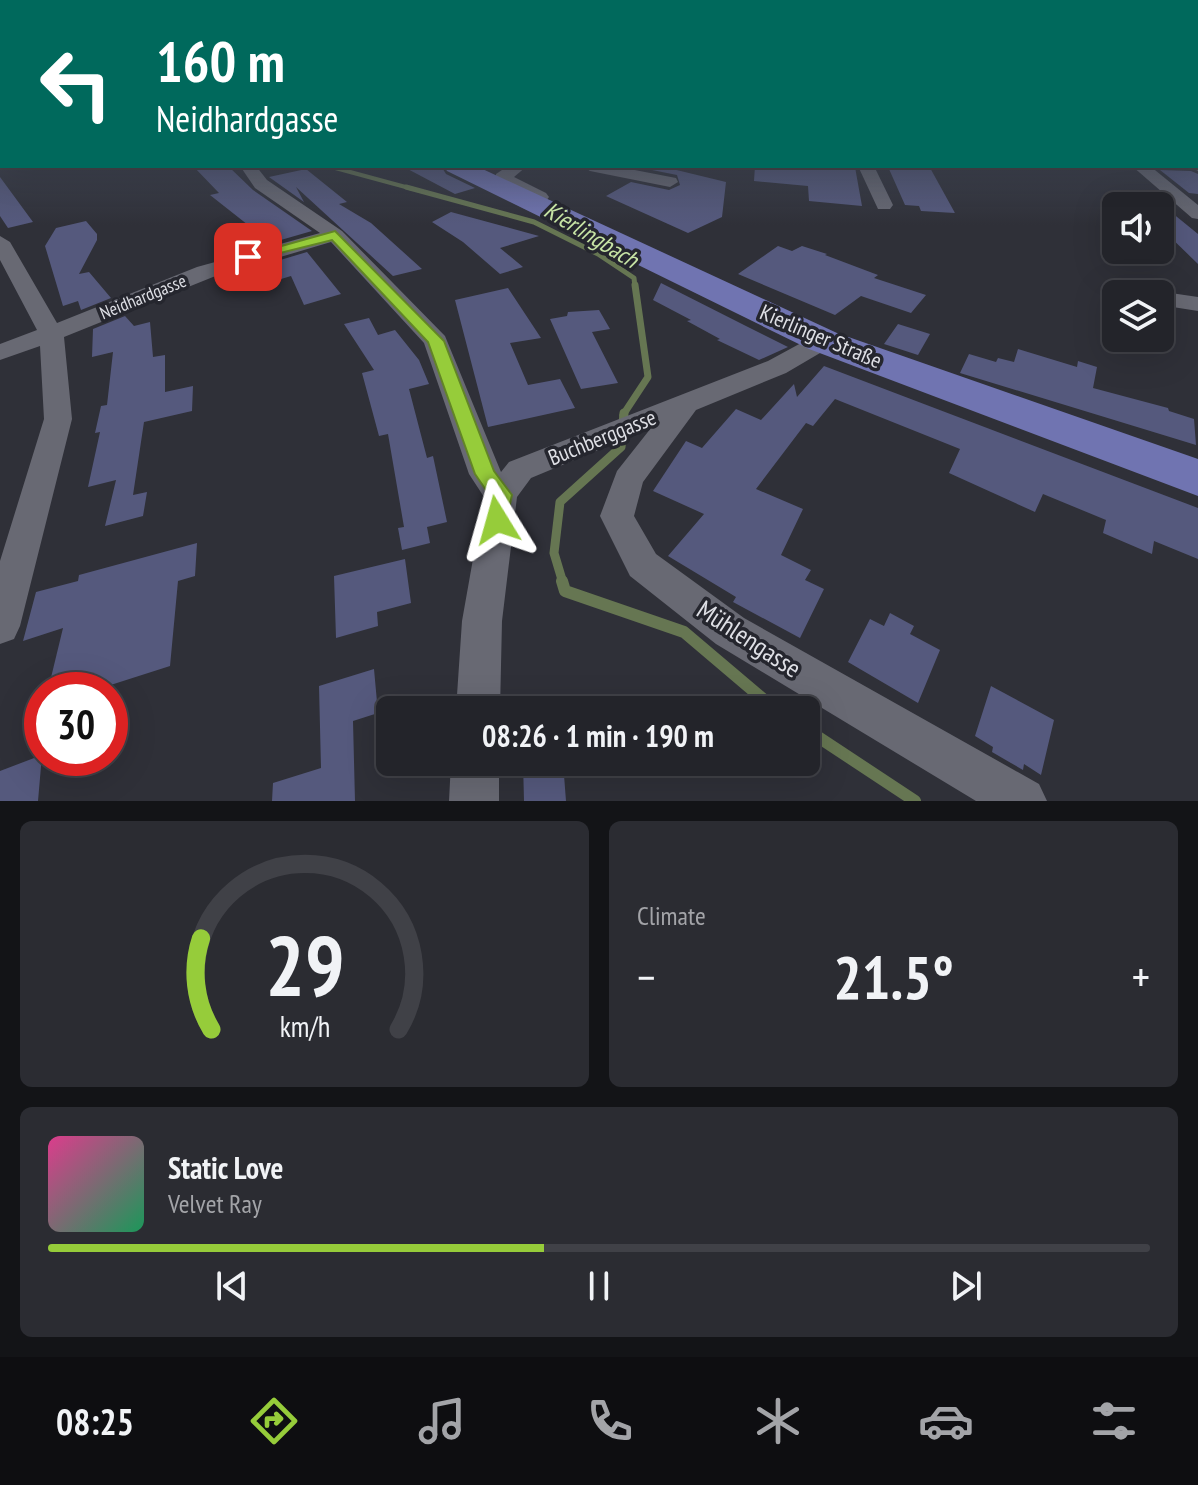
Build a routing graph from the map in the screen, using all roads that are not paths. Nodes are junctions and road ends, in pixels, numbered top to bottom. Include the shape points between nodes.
1 (249, 168) edge
2 (460, 168) edge
3 (470, 168) edge
4 (516, 168) edge
5 (600, 168) edge
6 (867, 168) edge
7 (1142, 168) edge
8 (502, 177) junction
9 (670, 182) dead end
10 (535, 204) junction
11 (884, 205) dead end
12 (1198, 214) edge
13 (335, 235) junction
14 (0, 242) edge
15 (1174, 300) edge
16 (1198, 304) edge
17 (52, 335) junction
18 (823, 341) junction
19 (0, 352) edge
20 (686, 404) junction
21 (1198, 478) edge
22 (501, 495) junction
23 (0, 626) edge
24 (479, 696) edge
25 (475, 776) edge
26 (474, 801) edge
27 (1022, 801) edge

1 - 13 street via 261,184
2 - 10 main road, Kierlinger Straße
3 - 8 street
4 - 8 street
5 - 9 street
6 - 11 street
7 - 12 street
8 - 10 street via 540,197
10 - 18 main road, Kierlinger Straße
13 - 17 street, Neidhardgasse via 202,273
13 - 22 street via 436,341 485,474
14 - 17 street
15 - 16 street
17 - 19 street, Neidhardgasse
17 - 23 street via 58,419
18 - 20 street, Buchberggasse via 777,367
18 - 21 main road, Kierlinger Straße
20 - 22 street, Buchberggasse via 520,470
20 - 27 street, Mühlengasse via 628,479 617,516 643,565 730,631
22 - 24 street via 482,621
25 - 26 street

